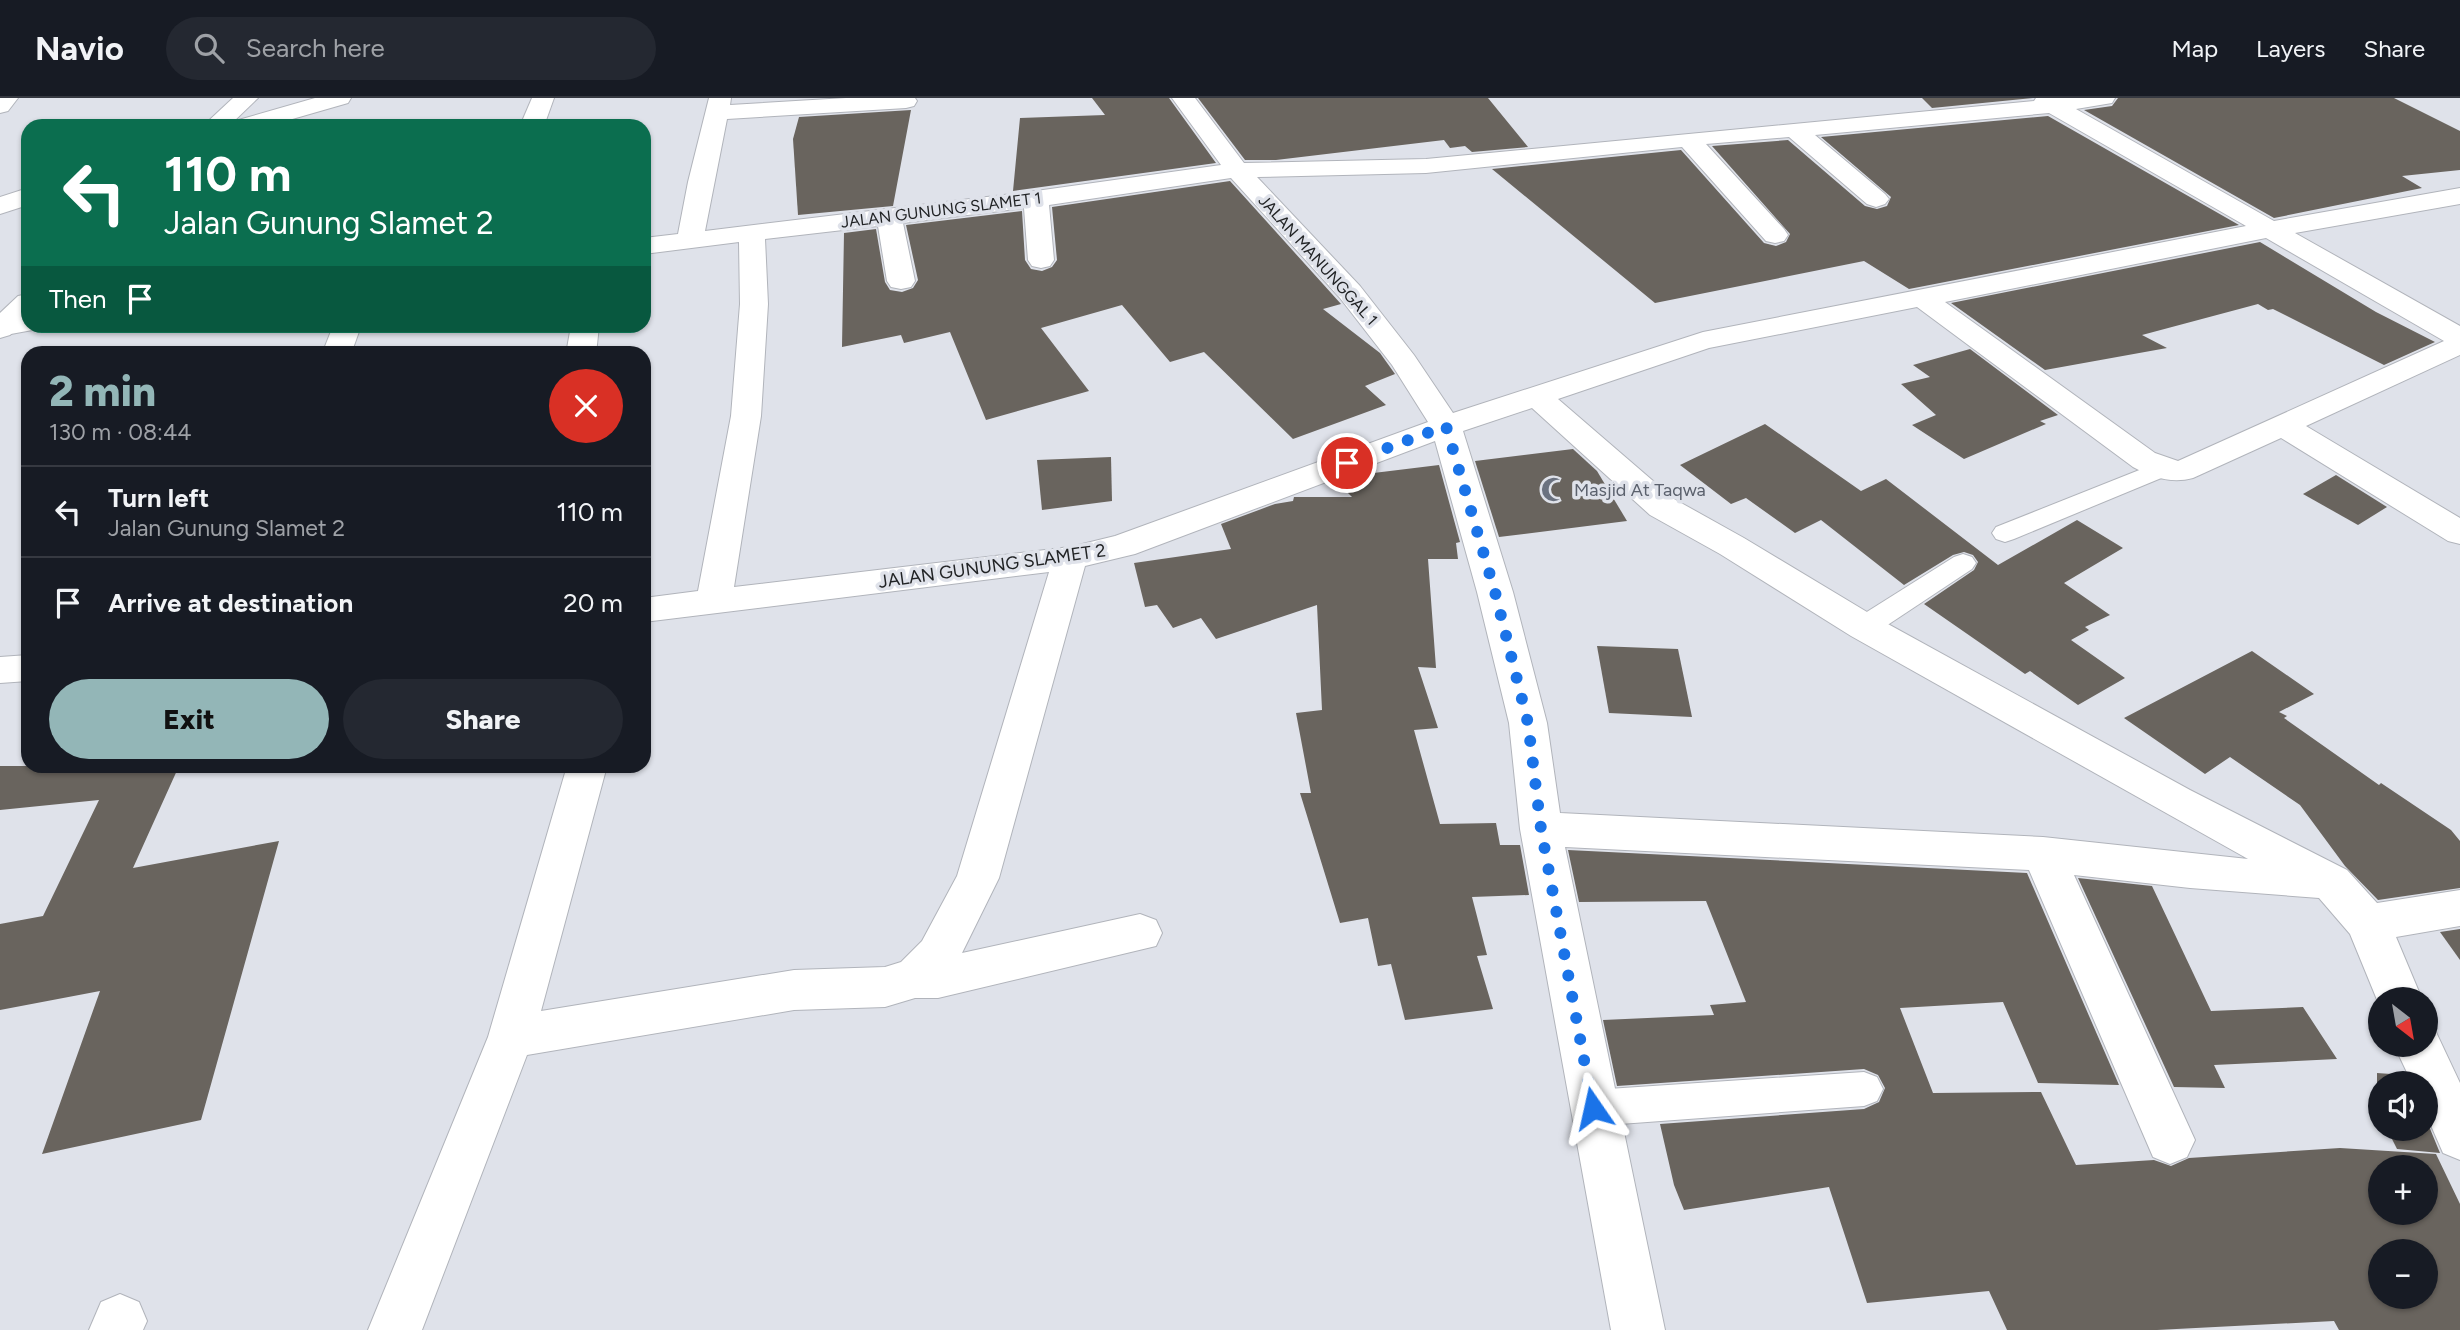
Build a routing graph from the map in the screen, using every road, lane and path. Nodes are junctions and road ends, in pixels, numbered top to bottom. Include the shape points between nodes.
1 (7, 98) edge
2 (247, 98) edge
3 (340, 98) edge
4 (544, 98) edge
5 (1184, 98) edge
6 (2104, 98) edge
7 (906, 101) dead end
8 (2046, 102) edge
9 (0, 106) edge
10 (719, 106) edge
11 (223, 119) edge
12 (267, 119) edge
13 (535, 119) edge
14 (1794, 129) junction
15 (1688, 139) junction
16 (1237, 170) junction
17 (2460, 196) edge
18 (21, 198) edge
19 (1875, 198) dead end
20 (1036, 199) junction
21 (0, 206) edge
22 (889, 217) junction
23 (2268, 230) junction
24 (752, 231) junction
25 (1775, 235) dead end
26 (690, 241) junction
27 (651, 245) edge
28 (1041, 260) dead end
29 (901, 281) dead end
30 (1922, 298) junction
31 (21, 311) edge
32 (8, 327) edge
33 (2460, 338) edge
34 (2460, 344) edge
35 (1538, 397) junction
36 (1446, 426) junction
37 (2284, 426) junction
38 (2162, 469) junction
39 (2005, 533) dead end
40 (2460, 533) edge
41 (1070, 558) junction
42 (1963, 563) dead end
43 (714, 603) junction
44 (651, 609) edge
45 (1864, 627) junction
46 (21, 668) edge
47 (0, 670) edge
48 (585, 773) edge
49 (1541, 829) junction
50 (2043, 854) junction
51 (2332, 883) junction
52 (2460, 908) edge
53 (2368, 923) junction
54 (1140, 933) dead end
55 (915, 978) junction
56 (2394, 987) edge
57 (510, 1037) junction
58 (2424, 1057) edge
59 (1864, 1090) dead end
60 (1593, 1108) junction
61 (2460, 1136) edge
62 (2169, 1140) dead end
63 (395, 1330) edge
64 (1638, 1330) edge

1 - 9 main road
2 - 11 main road
3 - 12 main road
4 - 13 main road
5 - 16 main road, JALAN MANUNGGAL 1
6 - 8 main road, JALAN GUNUNG SLAMET 1
7 - 10 main road
8 - 14 main road, JALAN GUNUNG SLAMET 1
8 - 23 main road
10 - 26 main road
14 - 15 main road, JALAN GUNUNG SLAMET 1
14 - 19 main road
15 - 16 main road, JALAN GUNUNG SLAMET 1 via 1426,166
15 - 25 main road
16 - 20 main road, JALAN GUNUNG SLAMET 1
16 - 36 main road, JALAN MANUNGGAL 1 via 1350,292 1404,361
17 - 23 main road, JALAN GUNUNG SLAMET 2
18 - 21 main road
20 - 22 main road, JALAN GUNUNG SLAMET 1
20 - 28 main road
22 - 24 main road, JALAN GUNUNG SLAMET 1
22 - 29 main road
23 - 30 main road, JALAN GUNUNG SLAMET 2
23 - 33 main road
24 - 26 main road, JALAN GUNUNG SLAMET 1
24 - 43 main road via 754,304 746,416
26 - 27 main road, JALAN GUNUNG SLAMET 1
30 - 35 main road, JALAN GUNUNG SLAMET 2 via 1703,341
30 - 38 main road
31 - 32 main road
34 - 37 main road
35 - 36 main road, JALAN GUNUNG SLAMET 2
35 - 45 main road via 1662,507
36 - 41 main road, JALAN GUNUNG SLAMET 2 via 1123,545
36 - 49 main road, JALAN MANUNGGAL 1 via 1528,723
37 - 38 main road via 2182,471
37 - 40 main road
38 - 39 lane
41 - 43 main road, JALAN GUNUNG SLAMET 2
41 - 55 main road via 978,878 938,955
42 - 45 lane
43 - 44 main road, JALAN GUNUNG SLAMET 2
45 - 51 main road
46 - 47 main road
48 - 57 main road
49 - 50 main road
49 - 60 main road, JALAN MANUNGGAL 1
50 - 51 main road
50 - 62 main road
51 - 53 main road
52 - 53 main road
53 - 56 main road
54 - 55 main road via 938,978
55 - 57 main road via 885,987 794,990
57 - 63 main road
58 - 61 main road
59 - 60 lane
60 - 64 main road, JALAN MANUNGGAL 1

